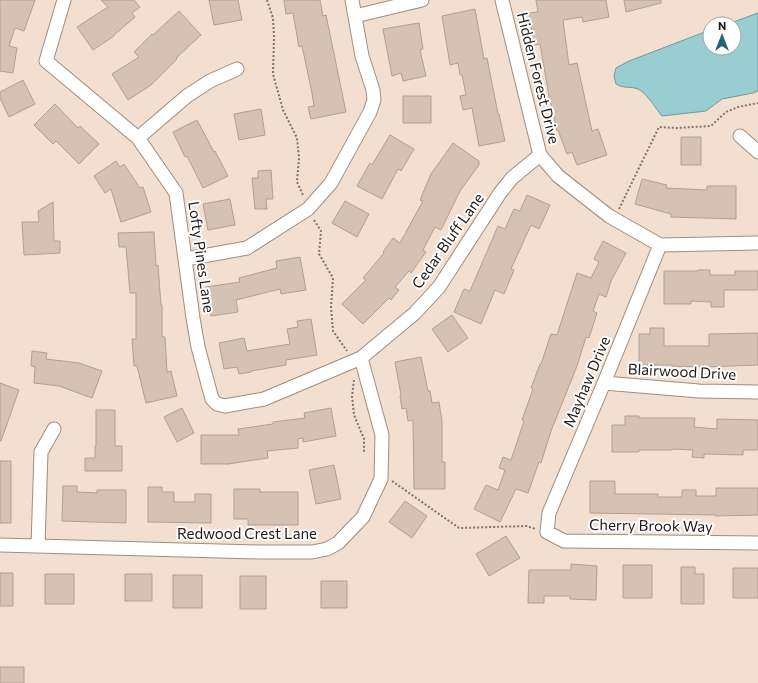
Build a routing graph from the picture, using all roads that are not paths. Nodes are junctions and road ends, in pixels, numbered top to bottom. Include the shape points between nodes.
1 (64, 0) edge
2 (352, 0) edge
3 (422, 0) edge
4 (502, 0) edge
5 (355, 16) junction
6 (237, 69) dead end
7 (740, 136) dead end
8 (138, 138) junction
9 (758, 152) edge
10 (540, 155) junction
11 (758, 243) edge
12 (660, 245) junction
13 (186, 259) junction
14 (356, 360) junction
15 (604, 383) junction
16 (758, 392) edge
17 (225, 406) joint
18 (54, 430) dead end
19 (547, 532) joint
20 (758, 543) edge
21 (0, 545) edge
22 (38, 546) junction

1 - 8 street, Lofty Pines Lane via 46,61
2 - 5 street
3 - 5 street
4 - 10 street, Hidden Forest Drive
5 - 13 street via 374,100 331,183 308,210 247,248
6 - 8 street via 210,81 187,96
7 - 9 street
8 - 13 street, Lofty Pines Lane via 176,193
10 - 12 street, Hidden Forest Drive via 558,176 583,197
10 - 14 street, Cedar Bluff Lane via 512,178 500,193 439,287 415,313
11 - 12 street
12 - 15 street, Mayhaw Drive
13 - 17 street, Lofty Pines Lane via 193,318 208,388 212,399 217,404
14 - 17 street, Cedar Bluff Lane via 264,399
14 - 22 street, Redwood Crest Lane via 382,434 381,479 363,517 338,543 327,549 312,552
15 - 16 street, Blairwood Drive via 699,391
15 - 19 street, Mayhaw Drive via 549,513
18 - 22 street via 41,452
19 - 20 street, Cherry Brook Way via 564,541
21 - 22 street, Redwood Crest Lane

